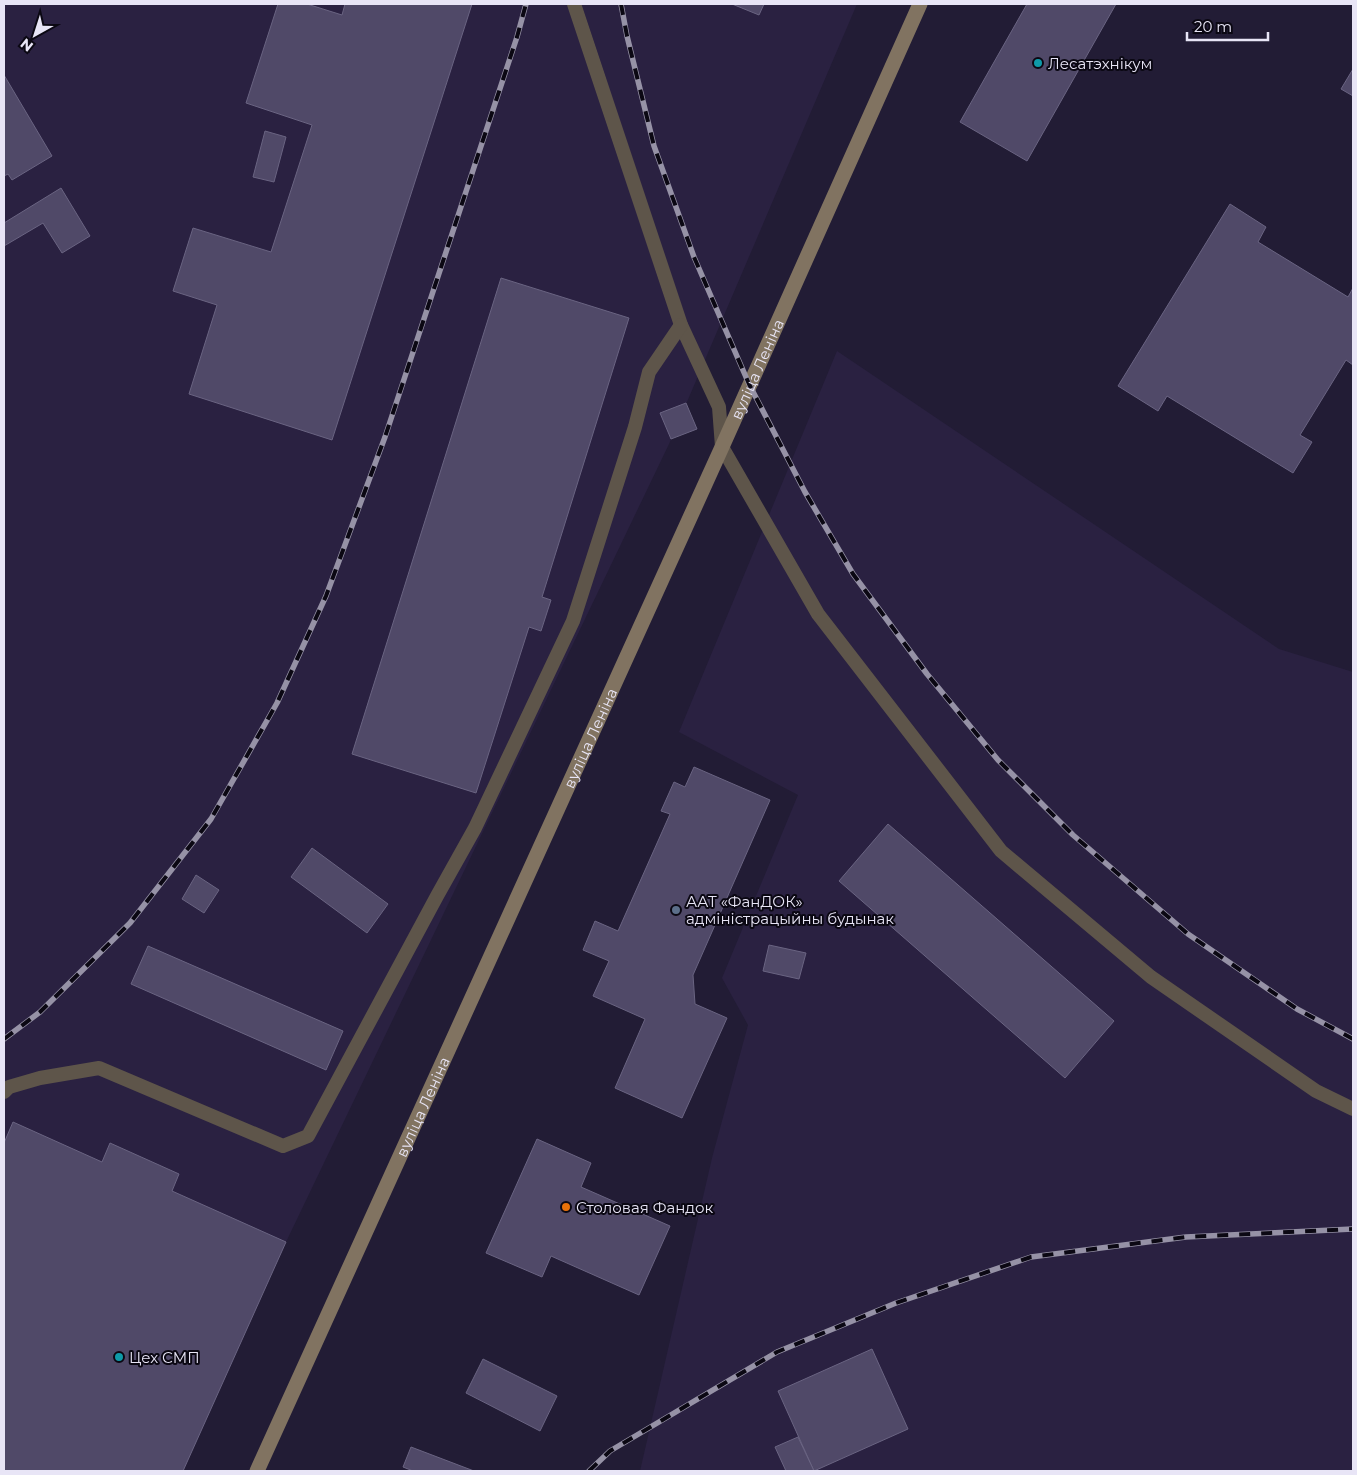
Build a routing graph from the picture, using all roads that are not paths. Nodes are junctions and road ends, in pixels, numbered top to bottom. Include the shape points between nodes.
1 (574, 4) edge
2 (920, 4) edge
3 (681, 325) junction
4 (722, 447) junction
5 (4, 1092) edge
6 (1353, 1109) edge
7 (257, 1471) edge

1 - 3 lane
2 - 4 main road, вуліца Леніна
3 - 4 lane via 719,407
3 - 5 lane via 649,372 635,428 573,621 475,828 308,1136 283,1146 99,1068 40,1078 9,1086
4 - 6 lane via 818,614 1002,851 1151,977 1316,1091
4 - 7 main road, вуліца Леніна

